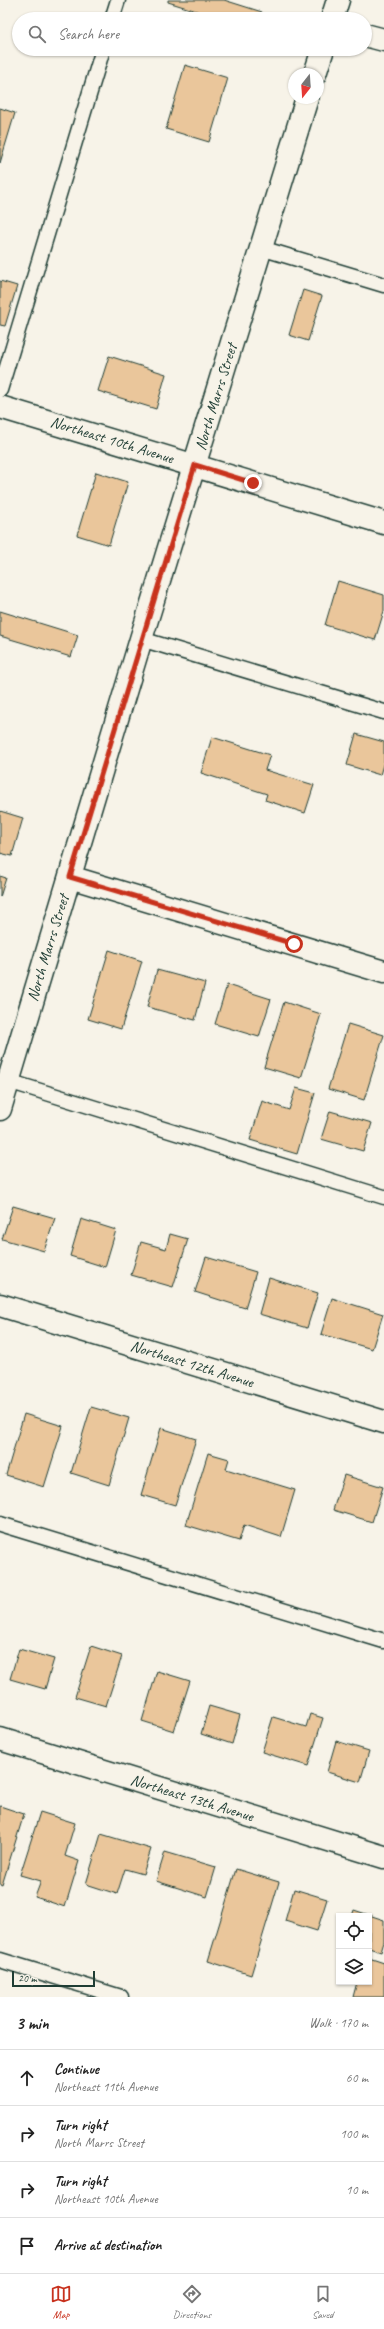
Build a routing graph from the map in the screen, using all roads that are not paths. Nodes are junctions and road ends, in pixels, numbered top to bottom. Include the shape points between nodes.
1 (118, 0) edge
2 (338, 0) edge
3 (114, 12) edge
4 (334, 12) edge
5 (372, 36) edge
6 (384, 40) edge
7 (101, 56) edge
8 (321, 56) edge
9 (317, 68) edge
10 (306, 104) edge
11 (261, 248) junction
12 (384, 285) edge
13 (0, 390) edge
14 (0, 407) edge
15 (195, 465) junction
16 (384, 523) edge
17 (141, 639) junction
18 (384, 712) edge
19 (70, 877) junction
20 (384, 972) edge
21 (8, 1081) junction
22 (0, 1109) edge
23 (384, 1197) edge
24 (0, 1305) edge
25 (384, 1422) edge
26 (0, 1524) edge
27 (384, 1641) edge
28 (0, 1739) edge
29 (384, 1856) edge
30 (0, 1960) edge
31 (121, 1997) edge

1 - 3 lane
2 - 4 street
5 - 6 street
7 - 13 lane
8 - 9 street
10 - 11 street, North Marrs Street
11 - 12 lane
11 - 15 street, North Marrs Street
14 - 15 street, Northeast 10th Avenue
15 - 16 street, Northeast 10th Avenue
15 - 17 street, North Marrs Street
17 - 18 lane
17 - 19 street, North Marrs Street
19 - 20 street
19 - 21 street, North Marrs Street
21 - 22 street, North Marrs Street
21 - 23 lane
24 - 25 street, Northeast 12th Avenue
26 - 27 lane
28 - 29 street, Northeast 13th Avenue
30 - 31 lane

